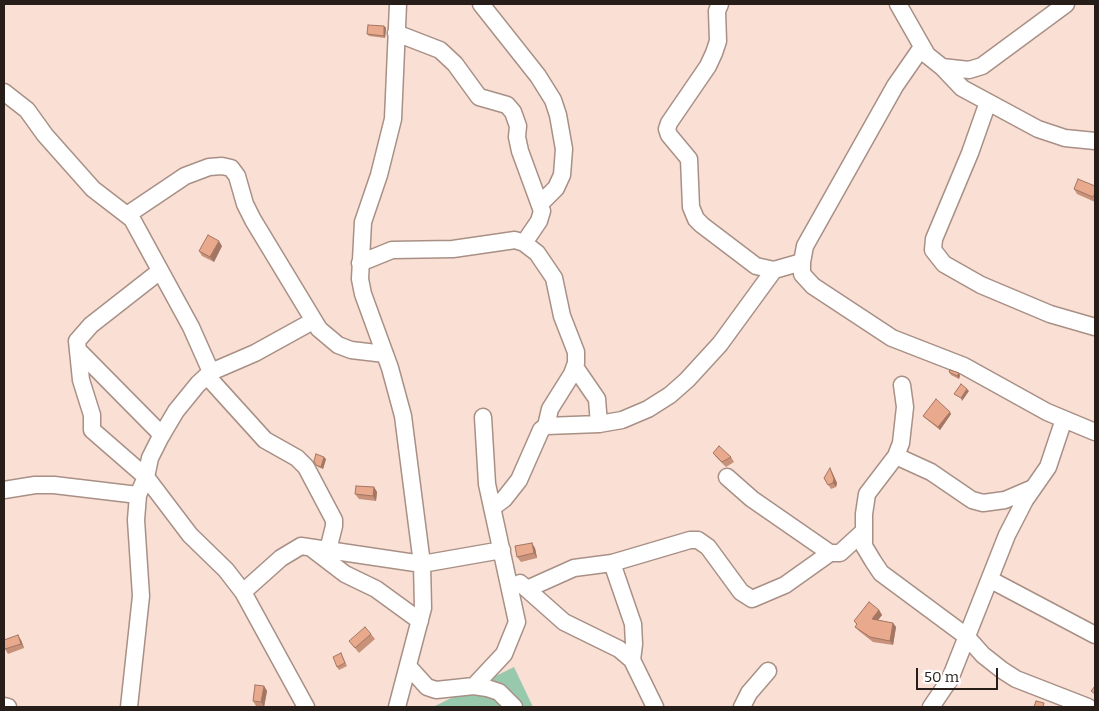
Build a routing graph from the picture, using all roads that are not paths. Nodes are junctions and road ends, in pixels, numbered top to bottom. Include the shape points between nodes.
1 (398, 4) edge
2 (481, 4) edge
3 (720, 4) edge
4 (898, 4) edge
5 (1066, 4) edge
6 (396, 33) junction
7 (922, 47) junction
8 (942, 67) junction
9 (4, 92) edge
10 (988, 102) junction
11 (1095, 141) edge
12 (541, 203) junction
13 (127, 215) junction
14 (524, 243) junction
15 (802, 262) junction
16 (360, 263) junction
17 (774, 270) junction
18 (160, 271) junction
19 (314, 321) junction
20 (1095, 327) edge
21 (78, 350) junction
22 (385, 354) junction
23 (575, 367) junction
24 (209, 374) junction
25 (902, 386) dead end
26 (483, 417) dead end
27 (1064, 419) junction
28 (599, 424) junction
29 (546, 426) junction
30 (1095, 432) edge
31 (162, 435) junction
32 (896, 456) junction
33 (726, 477) dead end
34 (146, 478) junction
35 (1035, 487) junction
36 (4, 490) edge
37 (138, 494) junction
38 (492, 508) junction
39 (863, 532) junction
40 (320, 549) junction
41 (502, 550) junction
42 (830, 553) junction
43 (612, 563) junction
44 (422, 564) junction
45 (507, 572) junction
46 (991, 580) junction
47 (527, 588) junction
48 (243, 592) junction
49 (420, 621) junction
50 (1095, 635) edge
51 (966, 636) junction
52 (632, 660) junction
53 (408, 666) junction
54 (768, 671) dead end
55 (474, 686) junction
56 (4, 706) edge
57 (8, 707) edge
58 (129, 707) edge
59 (306, 707) edge
60 (397, 707) edge
61 (514, 707) edge
62 (655, 707) edge
63 (742, 707) edge
64 (931, 707) edge
65 (1088, 707) edge

1 - 6 street
2 - 12 street via 538,76 558,114 564,149 562,175 556,188
3 - 17 street via 717,11 718,41 714,53 667,129 689,159 691,207 696,220 756,266
4 - 7 street
5 - 8 street via 982,66 970,70
6 - 12 street via 440,50 480,97 502,102 513,112 520,151
6 - 16 street via 393,119 363,222
7 - 8 street via 926,55
7 - 15 street via 855,154 805,246
8 - 10 street via 962,88
9 - 13 street via 27,110 93,189
10 - 11 street via 1038,129 1065,138
10 - 20 street via 932,250 944,264 981,285 1050,314
12 - 14 street via 539,221
13 - 18 street
13 - 19 street via 185,176 209,168 231,168 238,176 253,220
14 - 16 street via 514,240 453,249 392,250
14 - 23 street via 537,253 554,278 562,316 576,352
15 - 17 street
15 - 27 street via 802,274 813,286 892,338 964,366
16 - 22 street via 363,294
17 - 28 street via 720,344 688,380 648,410
18 - 21 street via 84,331 78,341
18 - 24 street via 191,328
19 - 22 street via 325,336 338,345
19 - 24 street
21 - 31 street
21 - 34 street via 85,396 92,415 92,430
22 - 44 street via 403,416
23 - 28 street via 597,399
23 - 29 street via 550,409
24 - 31 street via 186,398
24 - 40 street via 265,440 297,458 306,467 334,520 334,526
25 - 32 street via 904,424
26 - 38 street via 487,484
27 - 30 street
27 - 35 street via 1048,467
28 - 29 street
29 - 38 street via 541,430 519,480
31 - 34 street via 150,458
32 - 35 street via 931,472 972,500 983,503 1005,500
32 - 39 street via 867,494
33 - 42 street
34 - 37 street
34 - 48 street via 190,535 226,570
35 - 46 street via 1015,517
36 - 37 street via 54,485
37 - 58 street via 136,541 141,596
38 - 41 street
39 - 42 street via 840,553
39 - 51 street via 864,546 881,573
40 - 44 street
40 - 48 street via 301,546 292,550
40 - 49 street via 344,574 376,589
41 - 44 street
41 - 45 street
42 - 43 street via 785,585 752,599 741,592 708,546 698,540
43 - 47 street via 574,568
43 - 52 street via 632,624
44 - 49 street via 423,608
45 - 47 street
45 - 55 street via 516,626 504,654
46 - 50 street
46 - 51 street
47 - 52 street via 564,622 618,649
48 - 59 street
49 - 53 street
51 - 64 street via 950,679
51 - 65 street via 989,661 1016,679
52 - 62 street
53 - 55 street via 427,687 436,690
53 - 60 street
54 - 63 street via 749,693
55 - 61 street via 499,692
56 - 57 street

